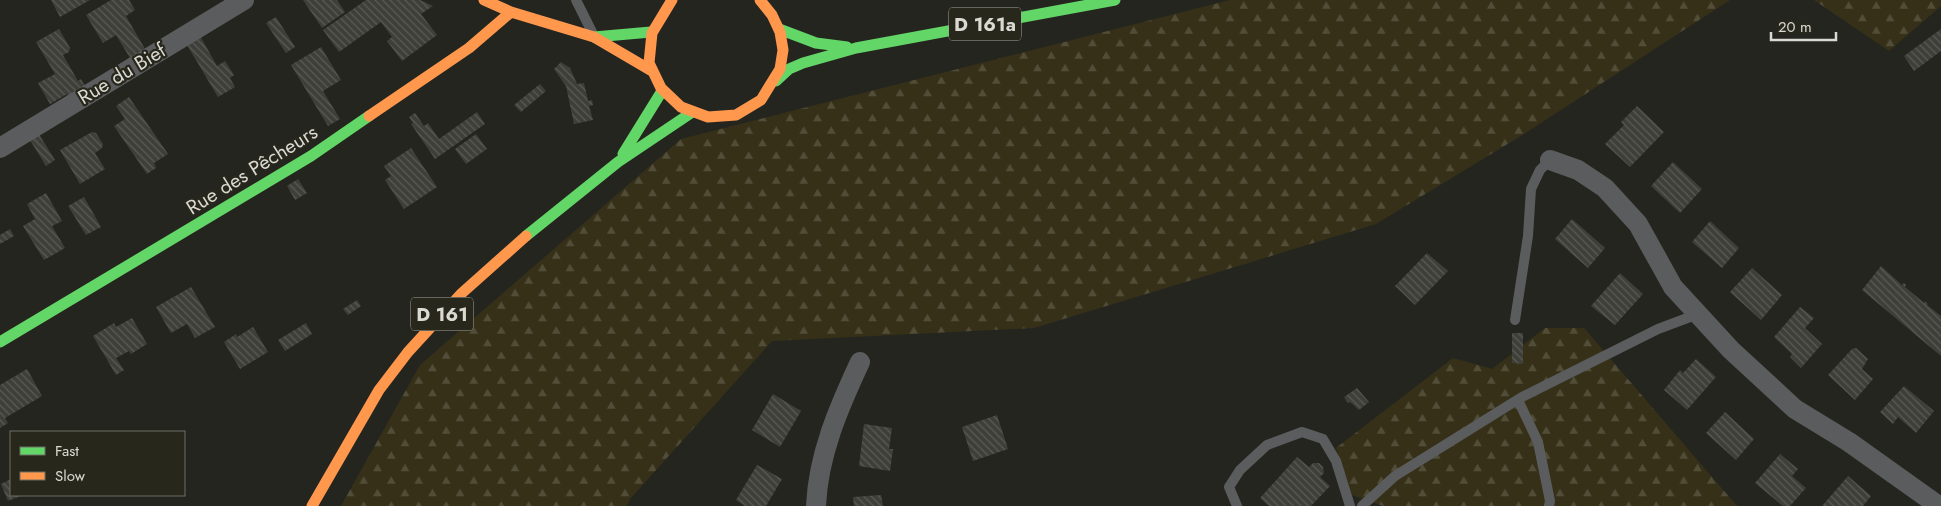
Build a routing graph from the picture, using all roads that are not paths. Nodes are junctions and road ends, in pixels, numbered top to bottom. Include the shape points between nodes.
1 (244, 0) edge
2 (484, 0) edge
3 (576, 0) edge
4 (672, 0) edge
5 (760, 0) edge
6 (1115, 0) edge
7 (511, 12) junction
8 (779, 29) junction
9 (651, 32) junction
10 (594, 37) junction
11 (856, 48) junction
12 (652, 71) junction
13 (776, 81) junction
14 (662, 91) junction
15 (691, 113) junction
16 (0, 148) edge
17 (1550, 160) joint
18 (618, 162) junction
19 (1698, 314) junction
20 (1515, 320) dead end
21 (0, 342) edge
22 (860, 362) dead end
23 (1518, 400) junction
24 (312, 506) edge
25 (816, 506) edge
26 (1237, 506) edge
27 (1350, 506) edge
28 (1362, 506) edge
29 (1549, 506) edge
30 (1938, 506) edge

1 - 16 street, Rue du Bief
2 - 7 main road
3 - 10 lane
4 - 9 main road via 660,13
5 - 8 main road via 771,12
6 - 11 main road, D 161a
7 - 10 main road
7 - 21 main road, Rue des Pêcheurs via 469,48 311,156
8 - 11 main road, D 161a via 816,43
8 - 13 main road via 783,46 782,64
9 - 10 main road
9 - 12 main road via 648,52
10 - 12 main road
11 - 13 main road, D 161a via 803,63 789,69
12 - 14 main road
13 - 15 main road via 749,110 710,118
14 - 15 main road
14 - 18 main road
15 - 18 main road, D 161
17 - 19 street via 1578,170 1612,195 1638,224 1673,287
17 - 20 lane via 1540,170 1531,189 1528,236
18 - 24 main road, D 161 via 500,258 462,293 408,352 379,390
19 - 23 lane via 1658,329
19 - 30 street via 1731,350 1795,409 1849,442
22 - 25 street via 829,438
23 - 28 lane via 1395,476
23 - 29 lane via 1538,442
26 - 27 lane via 1230,487 1240,470 1267,445 1302,432 1323,439 1336,461

